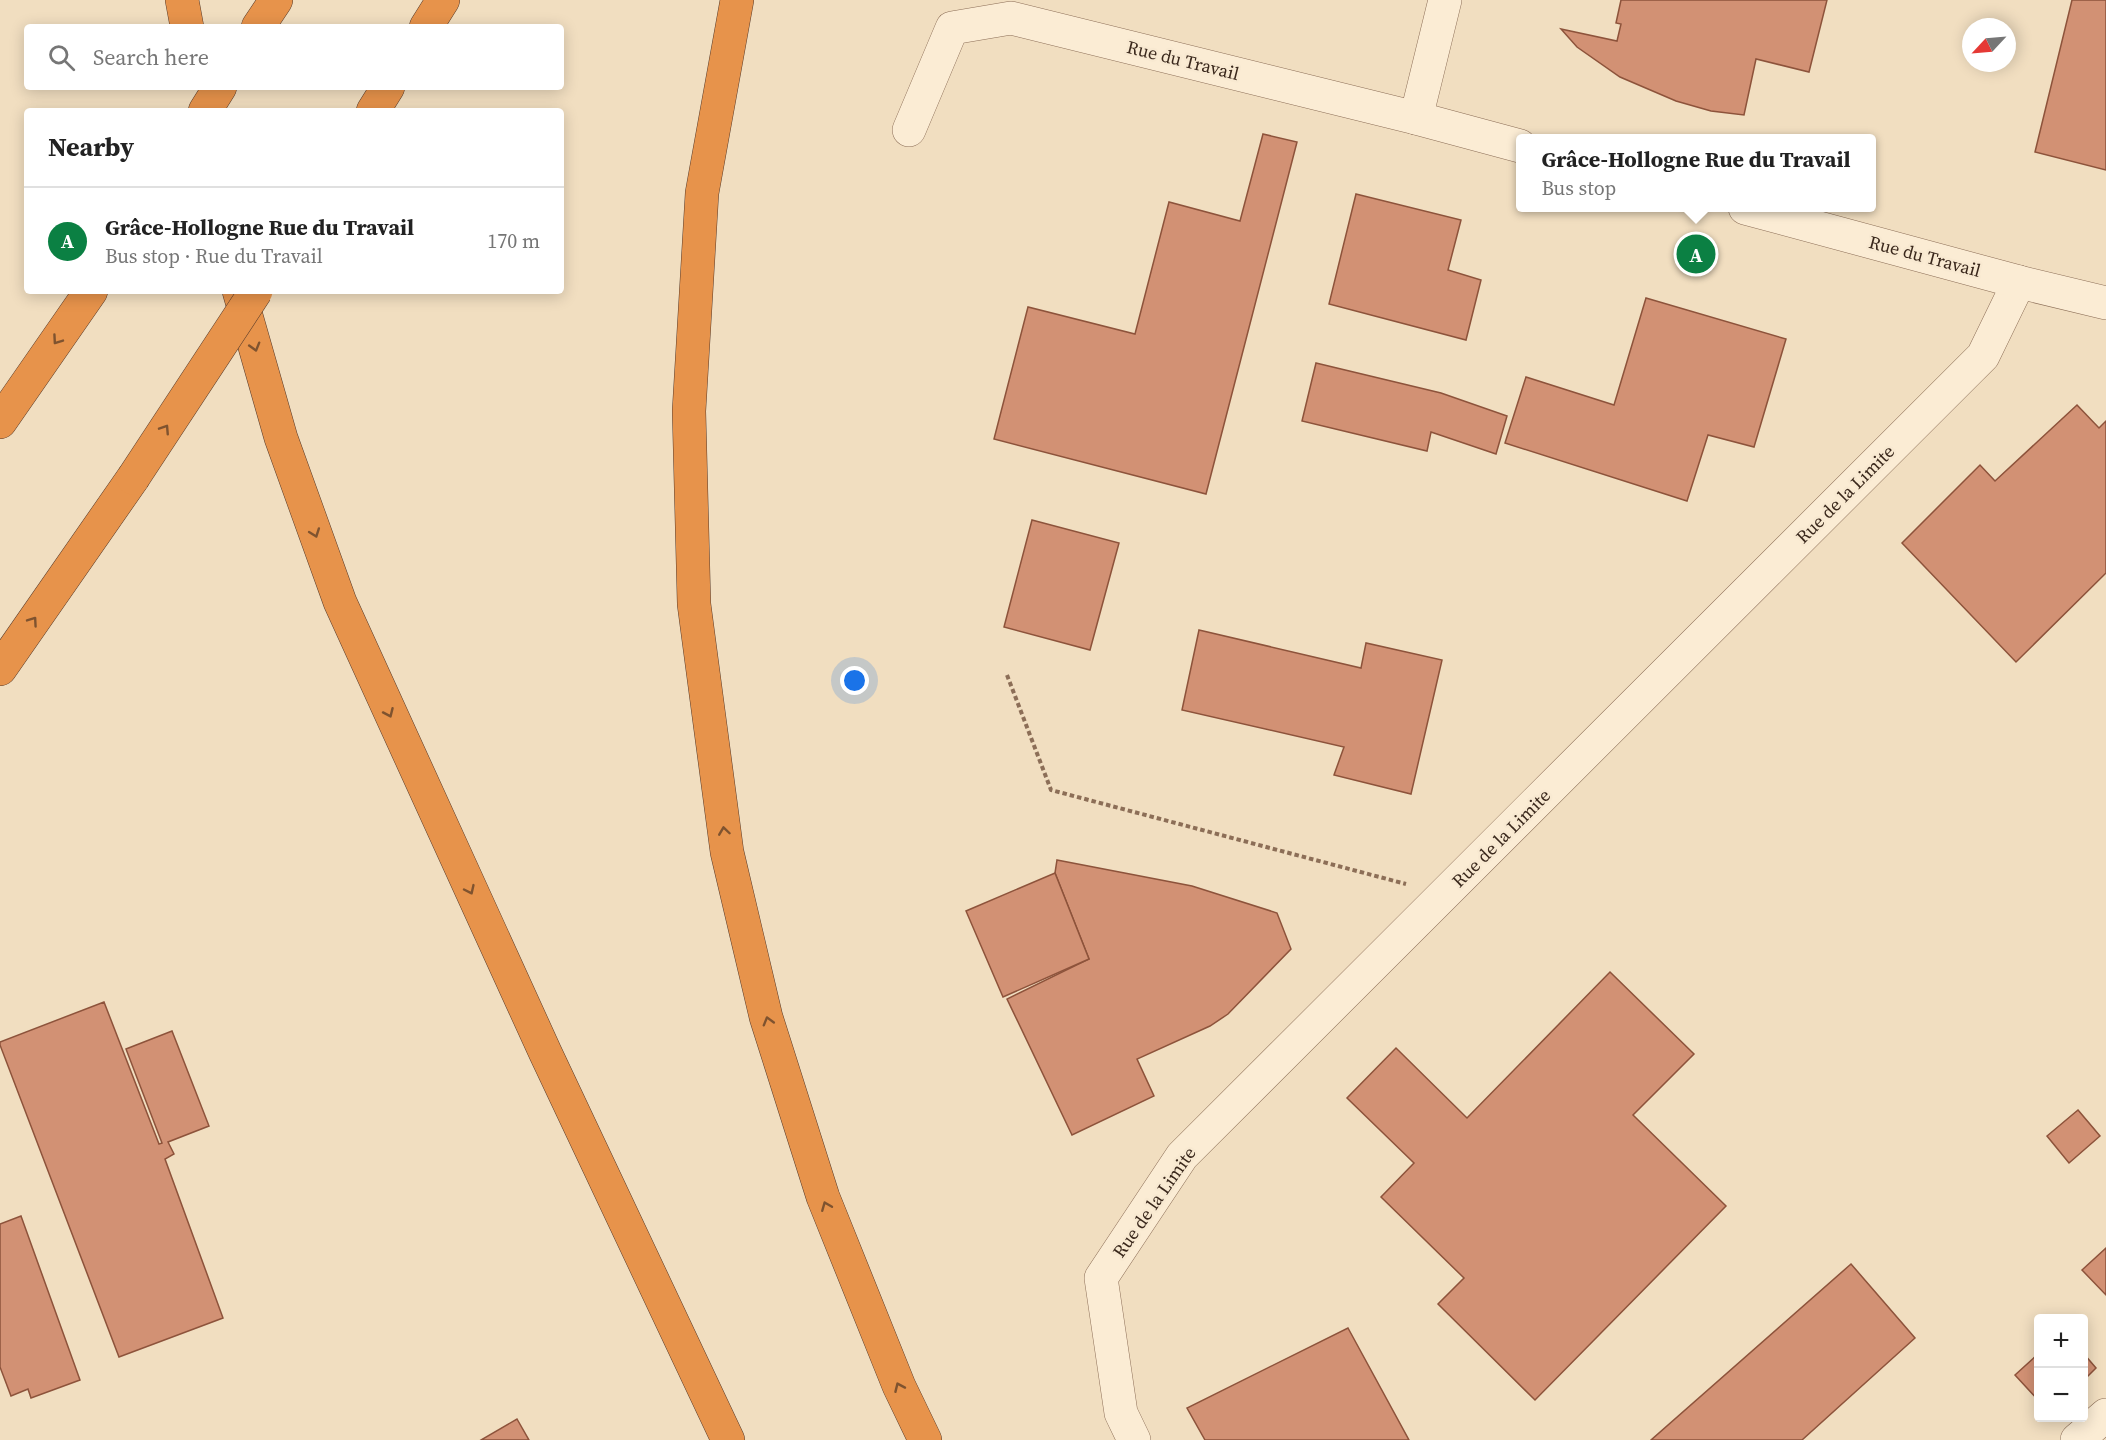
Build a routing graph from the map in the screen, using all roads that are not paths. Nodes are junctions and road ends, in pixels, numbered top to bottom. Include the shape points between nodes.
1 (182, 0) edge
2 (276, 0) edge
3 (443, 0) edge
4 (737, 0) edge
5 (1445, 0) edge
6 (186, 24) edge
7 (260, 24) edge
8 (428, 24) edge
9 (196, 90) edge
10 (218, 90) edge
11 (386, 90) edge
12 (200, 108) edge
13 (207, 108) edge
14 (375, 108) edge
15 (1416, 118) junction
16 (909, 130) dead end
17 (1516, 146) edge
18 (1763, 212) edge
19 (2019, 282) junction
20 (88, 294) edge
21 (240, 294) edge
22 (254, 294) edge
23 (2106, 303) edge
24 (0, 422) edge
25 (0, 669) edge
26 (2106, 1415) edge
27 (728, 1440) edge
28 (925, 1440) edge
29 (1134, 1440) edge
30 (2077, 1440) edge

1 - 6 highway
2 - 7 highway
3 - 8 highway
28 -> 4 highway via 898,1386 823,1197 766,1017 727,852 696,616 689,411 702,193
5 - 15 street
9 - 12 highway
10 - 13 highway
11 - 14 highway
15 - 16 street, Rue du Travail via 1011,18 952,28
15 - 17 street, Rue du Travail
18 - 19 street, Rue du Travail
19 - 23 street, Rue du Travail
19 - 29 street, Rue de la Limite via 1983,356 1182,1156 1101,1278 1121,1413
20 -> 24 highway
21 -> 27 highway via 280,438 340,602 544,1052
25 -> 22 highway, bridge
26 - 30 street

